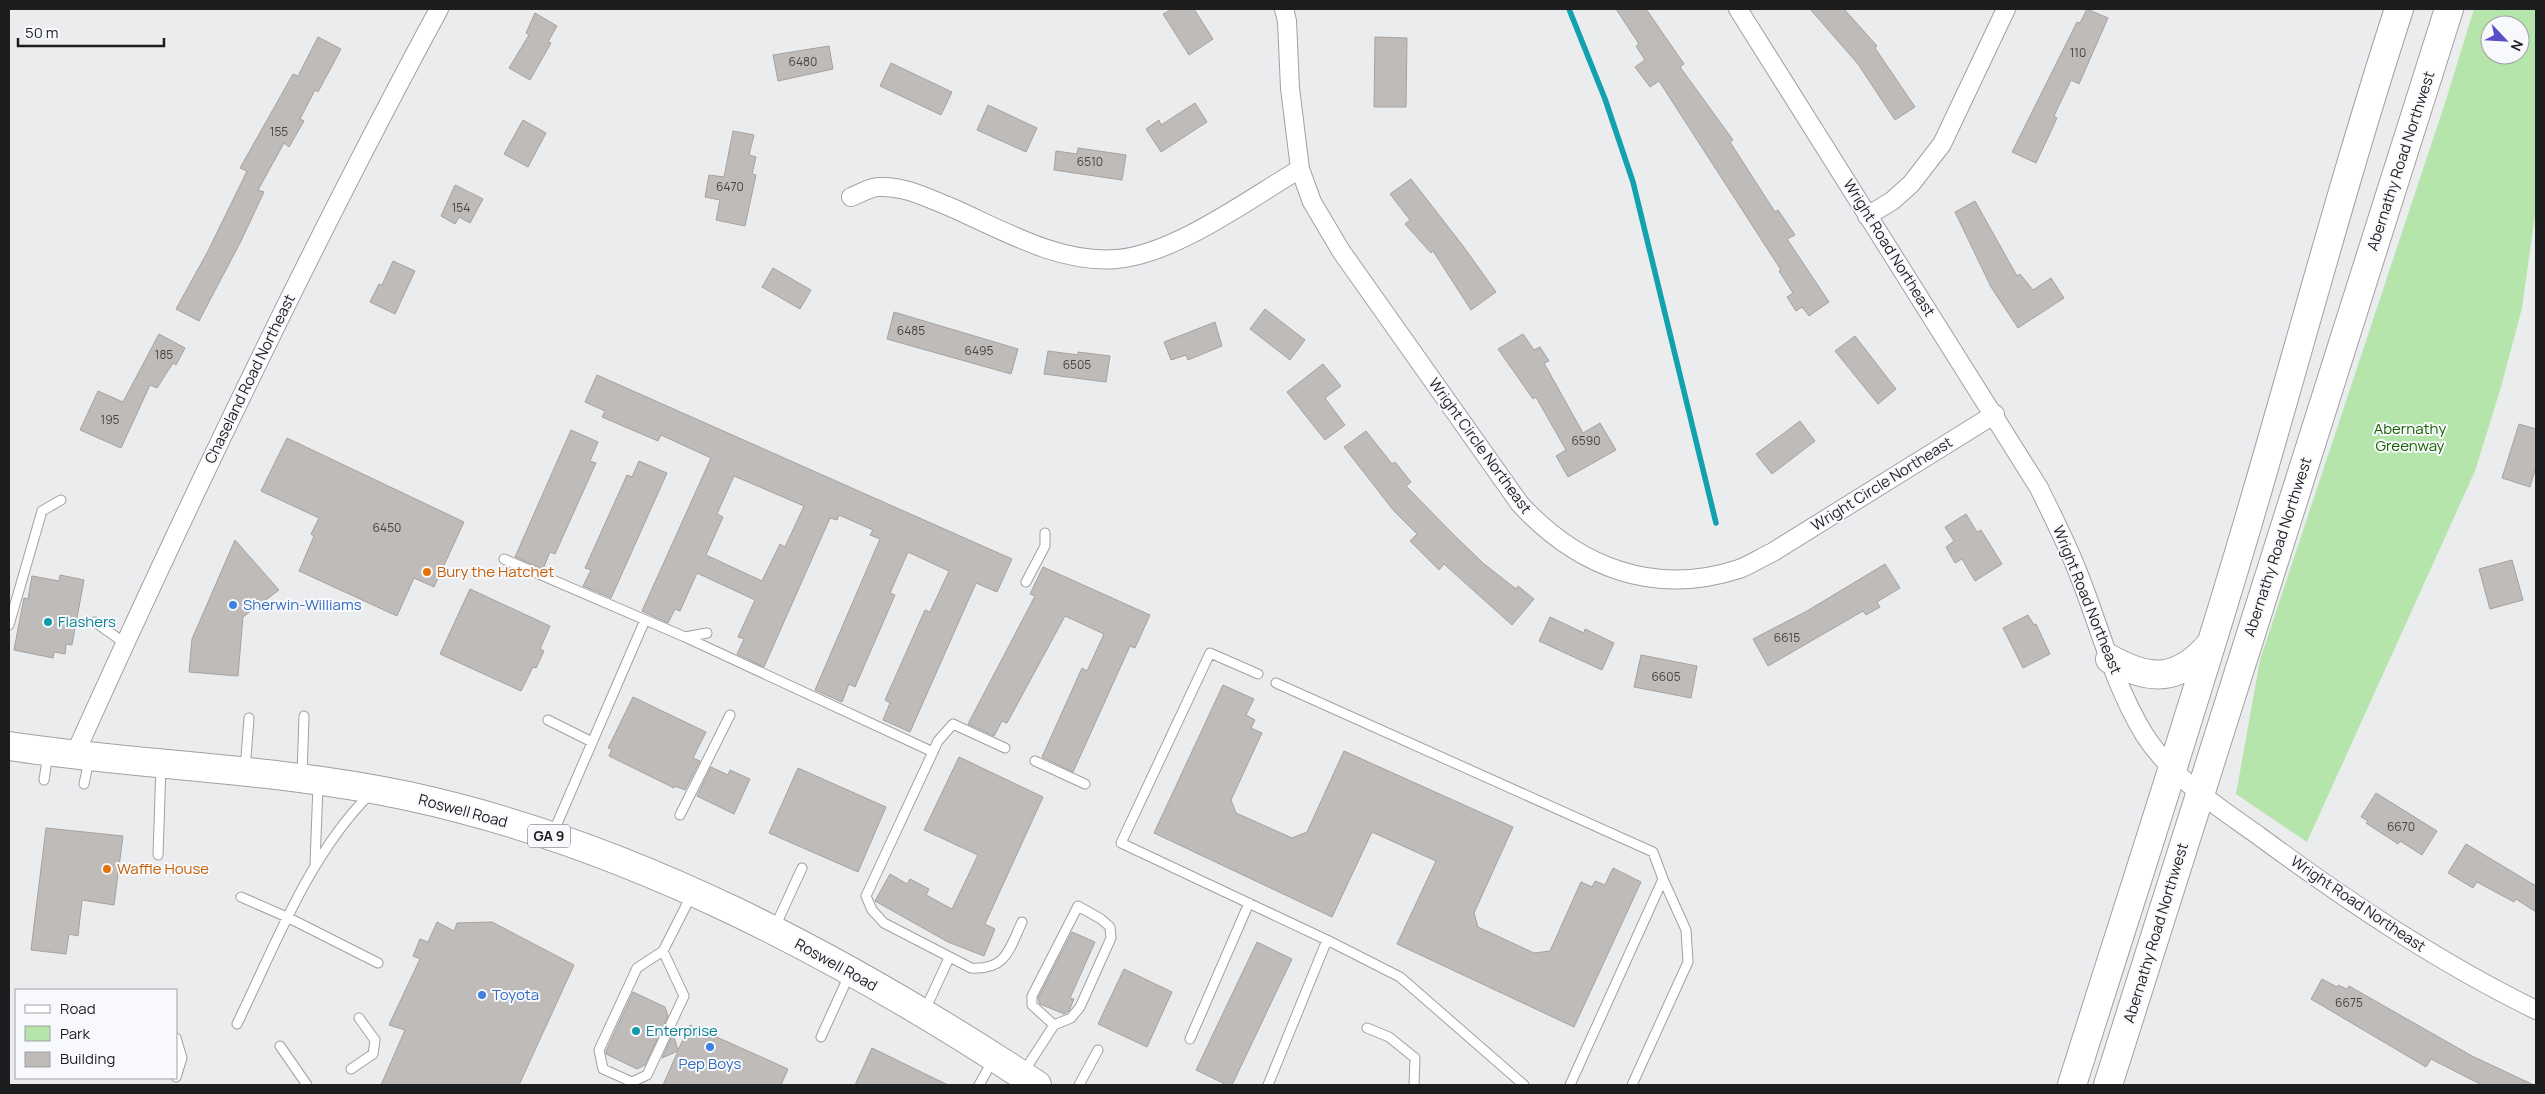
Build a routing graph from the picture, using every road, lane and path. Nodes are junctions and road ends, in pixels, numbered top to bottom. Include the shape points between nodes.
1 (439, 9) edge
2 (1284, 9) edge
3 (1738, 9) edge
4 (2006, 9) edge
5 (2398, 9) edge
6 (2449, 9) edge
7 (1300, 169) junction
8 (851, 197) dead end
9 (1868, 216) junction
10 (1995, 414) junction
11 (61, 500) dead end
12 (1045, 533) dead end
13 (504, 559) dead end
14 (1026, 582) dead end
15 (645, 620) junction
16 (95, 622) dead end
17 (9, 626) edge
18 (707, 633) dead end
19 (685, 637) junction
20 (2211, 643) junction
21 (126, 644) junction
22 (2110, 659) junction
23 (1258, 674) dead end
24 (1276, 683) dead end
25 (730, 715) dead end
26 (304, 716) dead end
27 (250, 718) dead end
28 (548, 720) dead end
29 (592, 742) junction
30 (9, 746) edge
31 (1006, 748) dead end
32 (933, 752) junction
33 (70, 755) junction
34 (1035, 761) dead end
35 (161, 763) junction
36 (2172, 768) junction
37 (245, 770) junction
38 (310, 779) junction
39 (44, 780) dead end
40 (84, 784) dead end
41 (1085, 784) dead end
42 (374, 790) junction
43 (2200, 792) junction
44 (680, 815) dead end
45 (552, 837) junction
46 (158, 855) dead end
47 (315, 864) junction
48 (802, 868) dead end
49 (1663, 879) junction
50 (693, 892) junction
51 (241, 897) dead end
52 (1249, 903) junction
53 (289, 918) junction
54 (1022, 922) dead end
55 (773, 930) junction
56 (1327, 940) junction
57 (663, 951) junction
58 (949, 958) junction
59 (378, 963) dead end
60 (850, 973) junction
61 (2536, 1010) edge
62 (924, 1014) junction
63 (359, 1018) dead end
64 (237, 1024) dead end
65 (1054, 1026) junction
66 (1367, 1028) dead end
67 (820, 1037) dead end
68 (1190, 1039) dead end
69 (178, 1045) edge
70 (280, 1046) dead end
71 (1098, 1050) dead end
72 (994, 1057) junction
73 (351, 1069) dead end
74 (178, 1071) edge
75 (1030, 1080) edge
76 (306, 1085) edge
77 (979, 1085) edge
78 (1079, 1085) edge
79 (1268, 1085) edge
80 (1414, 1085) edge
81 (1524, 1085) edge
82 (1570, 1085) edge
83 (1632, 1085) edge
84 (2072, 1085) edge
85 (2108, 1085) edge

1 - 21 street, Chaseland Road Northeast via 309,258
2 - 7 street, Wright Circle Northeast via 1288,21 1290,88
3 - 9 street, Wright Road Northeast
4 - 9 street via 1937,151 1911,184
5 - 20 main road
6 - 43 main road, Abernathy Road Northwest
7 - 8 street via 1176,242 1144,254 1116,259 1082,258 1049,250 904,188 877,187
7 - 10 street, Wright Circle Northeast via 1312,202 1341,251 1520,504 1560,542 1608,568 1676,580 1710,577 1740,568 1773,552
9 - 10 street, Wright Road Northeast
10 - 22 street, Wright Road Northeast via 2059,527
11 - 17 lane via 42,511
12 - 14 lane via 1045,546
13 - 15 lane
15 - 19 lane
15 - 29 lane
16 - 21 lane
18 - 19 lane
19 - 32 lane
20 - 22 main road via 2190,665 2166,674 2141,673
20 - 36 main road
21 - 33 street, Chaseland Road Northeast
22 - 36 street, Wright Road Northeast via 2145,734
23 - 52 lane via 1210,653 1121,844
24 - 49 lane via 1653,852
25 - 44 lane
26 - 38 lane
27 - 37 lane
28 - 29 lane
29 - 45 lane
30 - 33 main road, Roswell Road / GA 9
31 - 32 lane via 953,724
32 - 58 lane via 866,896 872,910 884,923
33 - 35 main road, Roswell Road / GA 9
33 - 39 lane
33 - 40 lane
34 - 41 lane
35 - 37 main road, Roswell Road / GA 9
35 - 46 lane
36 - 43 street, Wright Road Northeast
36 - 84 main road
37 - 38 main road, Roswell Road / GA 9
38 - 42 main road, Roswell Road / GA 9
38 - 47 lane
42 - 45 main road, Roswell Road / GA 9 via 462,809
42 - 47 lane via 342,824
43 - 61 street, Wright Road Northeast via 2329,888 2489,987
43 - 85 main road, Abernathy Road Northwest
45 - 50 main road, Roswell Road / GA 9 via 618,860
47 - 53 lane
48 - 55 lane
49 - 82 lane
49 - 83 lane via 1686,930 1688,962
50 - 55 main road, Roswell Road / GA 9
50 - 57 lane
51 - 53 lane
52 - 56 lane
52 - 68 lane
53 - 59 lane
53 - 64 lane
54 - 58 lane via 1003,961 986,969 971,968
55 - 60 main road, Roswell Road / GA 9
56 - 79 lane
56 - 81 lane via 1400,977
57 - 57 lane via 637,968 599,1050 602,1069 632,1082 647,1075 684,996
58 - 62 lane
60 - 62 main road, Roswell Road / GA 9
60 - 67 lane
62 - 72 main road, Roswell Road / GA 9
63 - 73 lane via 375,1040 373,1054
65 - 65 lane via 1071,1018 1080,1008 1111,938 1110,927 1078,906 1032,996 1032,1005
65 - 75 lane
66 - 80 lane via 1389,1037 1415,1058
69 - 74 lane via 182,1058
70 - 76 lane
71 - 78 lane
72 - 75 main road, Roswell Road / GA 9
72 - 77 lane

